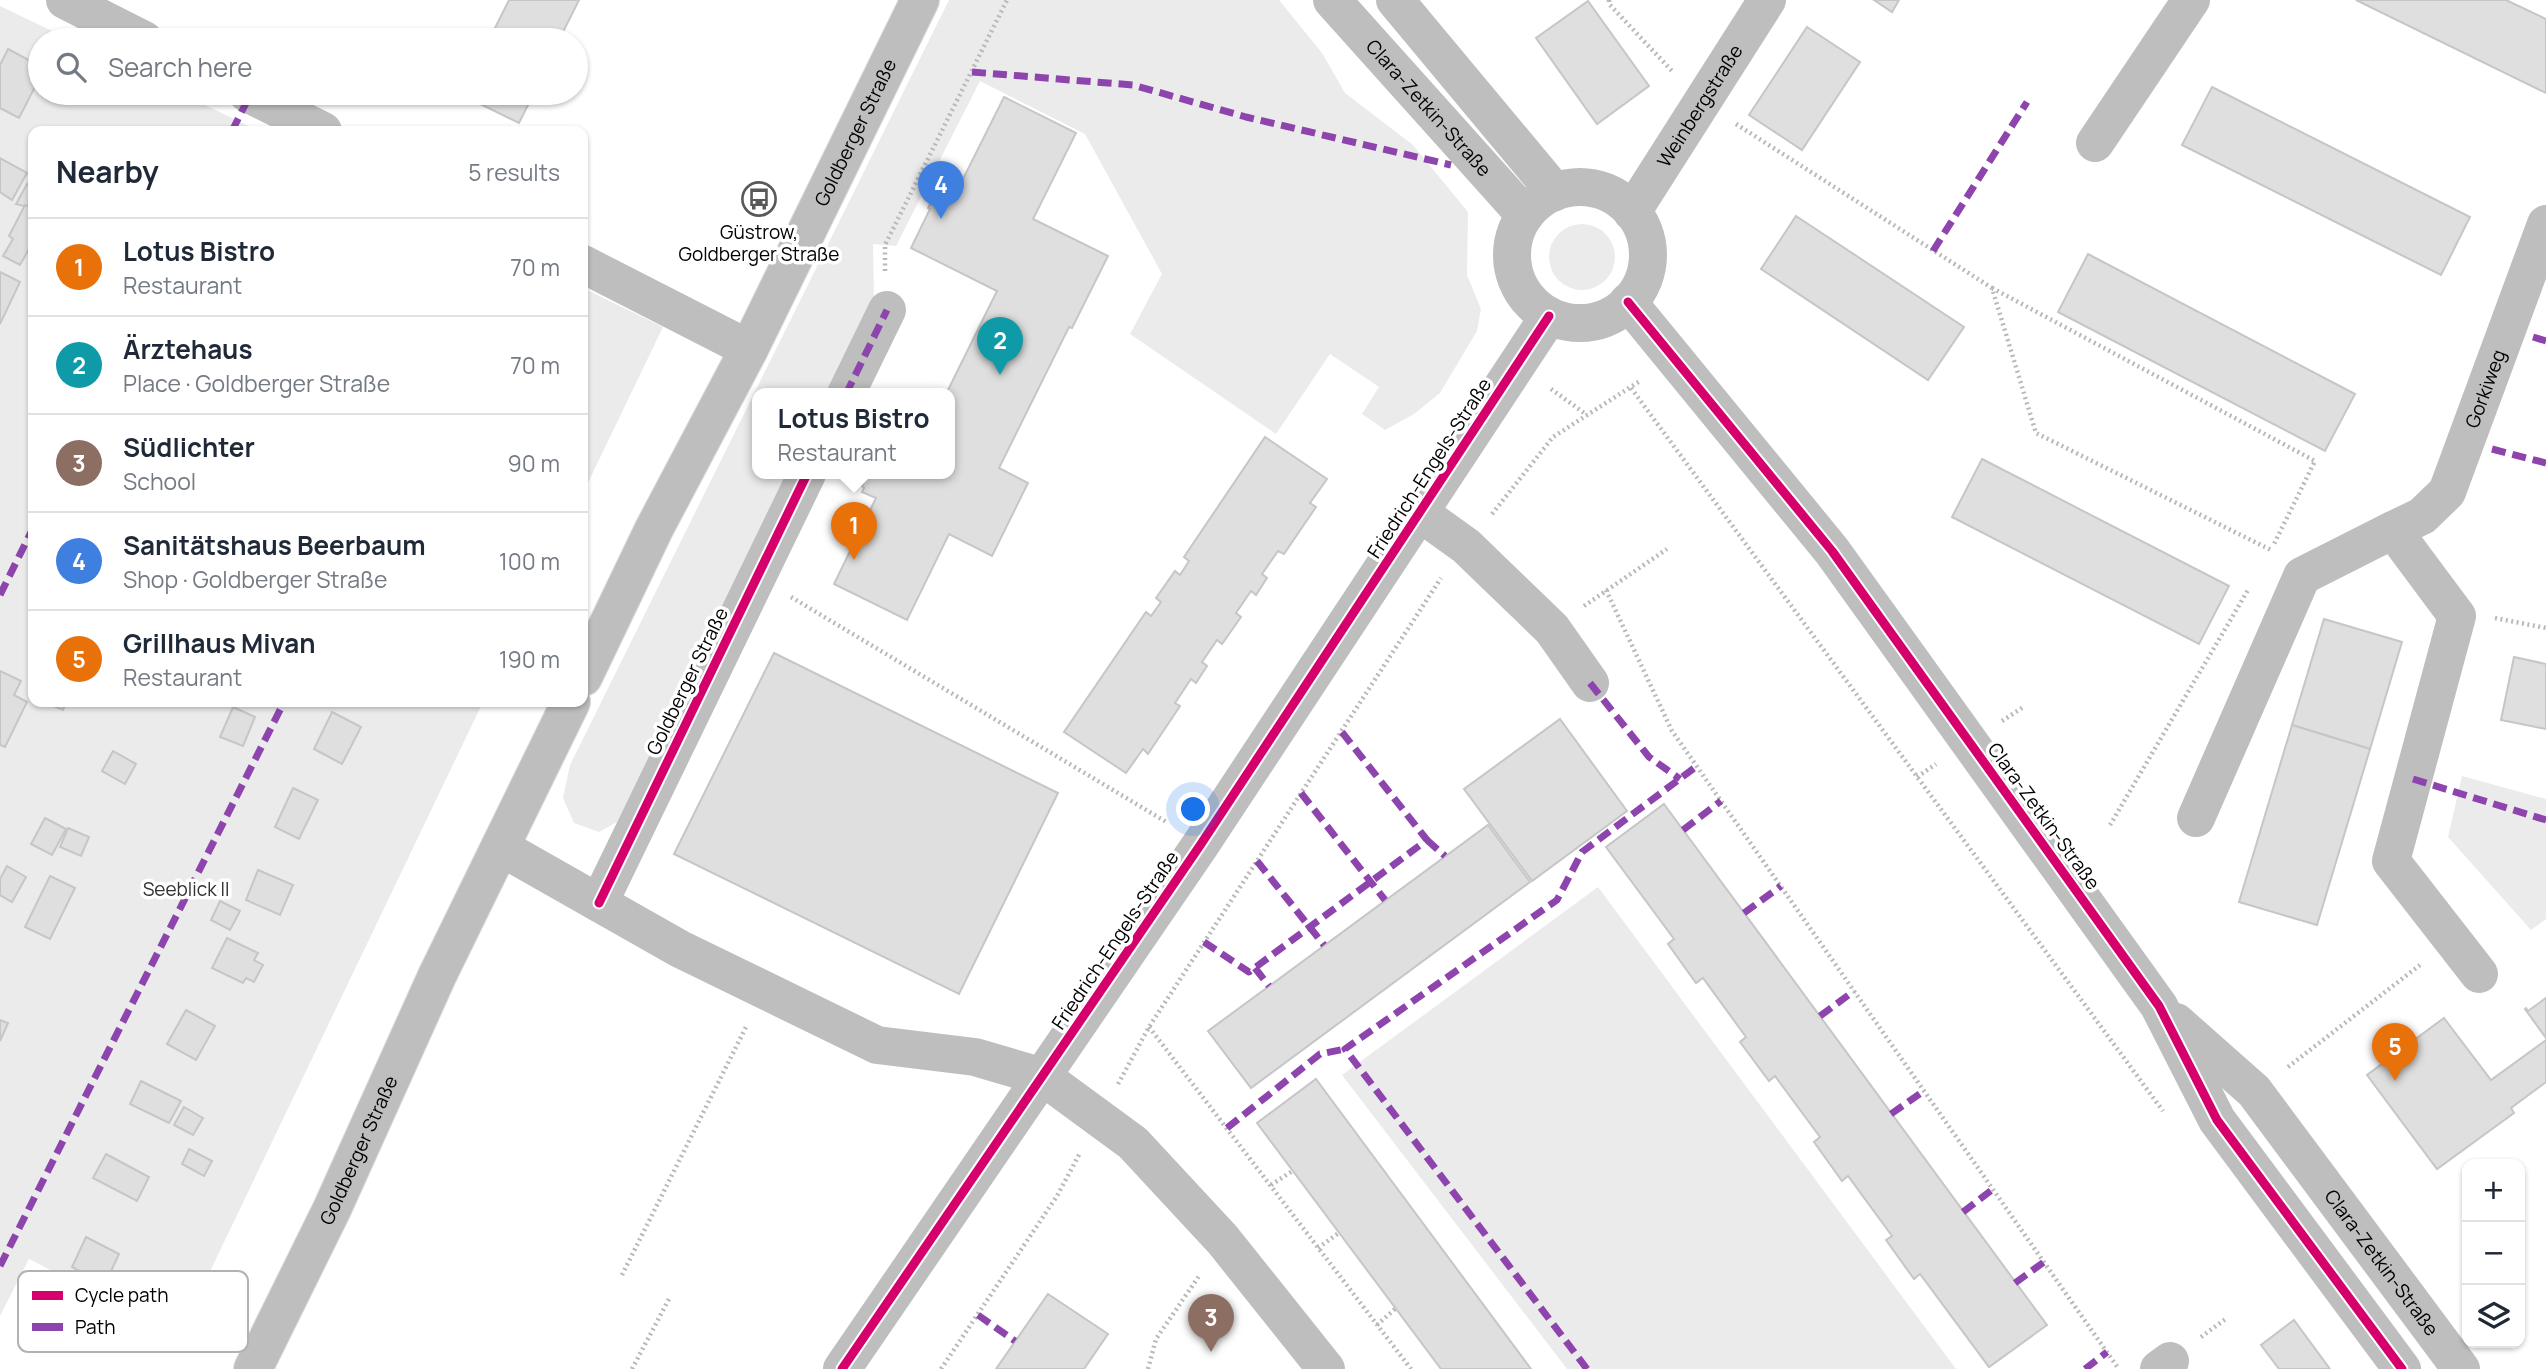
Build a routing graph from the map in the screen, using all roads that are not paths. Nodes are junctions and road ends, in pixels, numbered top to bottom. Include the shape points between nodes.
1 (65, 0) edge
2 (920, 0) edge
3 (1332, 0) edge
4 (1395, 0) edge
5 (1767, 0) edge
6 (2190, 0) edge
7 (120, 28) edge
8 (271, 105) edge
9 (313, 126) edge
10 (2095, 144) dead end
11 (1555, 192) junction
12 (1632, 212) junction
13 (1525, 215) junction
14 (2546, 224) edge
15 (588, 267) edge
16 (1628, 302) junction
17 (887, 310) road end
18 (1549, 316) junction
19 (749, 348) junction
20 (849, 388) edge
21 (805, 479) edge
22 (1420, 513) junction
23 (2393, 530) junction
24 (588, 667) edge
25 (1590, 683) dead end
26 (568, 707) edge
27 (2196, 818) dead end
28 (500, 846) junction
29 (599, 903) junction
30 (2479, 974) dead end
31 (2159, 1006) junction
32 (1043, 1077) junction
33 (253, 1369) edge
34 (842, 1369) edge
35 (1326, 1369) edge
36 (2402, 1369) edge
37 (2461, 1369) edge

1 - 7 street
2 - 19 street, Goldberger Straße
3 - 13 street, Clara-Zetkin-Straße
4 - 11 street
5 - 12 street, Weinbergstraße
6 - 10 street
8 - 9 street
11 - 12 street via 1580,187 1602,191
11 - 13 street
12 - 16 street via 1645,236 1648,257 1644,278
13 - 18 street via 1513,244 1514,274 1523,293
14 - 23 street, Gorkiweg via 2447,492 2422,516
15 - 19 street
16 - 18 street via 1599,320 1578,323
16 - 31 street, Clara-Zetkin-Straße via 1832,551
17 - 20 street
18 - 22 street, Friedrich-Engels-Straße
19 - 24 street, Goldberger Straße
21 - 29 street, Goldberger Straße
22 - 25 street via 1466,547 1552,629
22 - 32 street, Friedrich-Engels-Straße
23 - 27 street, Gorkiweg via 2302,576
23 - 30 street via 2457,616 2391,862
26 - 28 street, Goldberger Straße
28 - 29 street
28 - 33 street, Goldberger Straße
29 - 32 street via 680,949 877,1045 975,1057
31 - 36 street, Clara-Zetkin-Straße via 2217,1120
31 - 37 street, Clara-Zetkin-Straße via 2255,1091
32 - 34 street, Friedrich-Engels-Straße
32 - 35 street via 1133,1143 1223,1240

